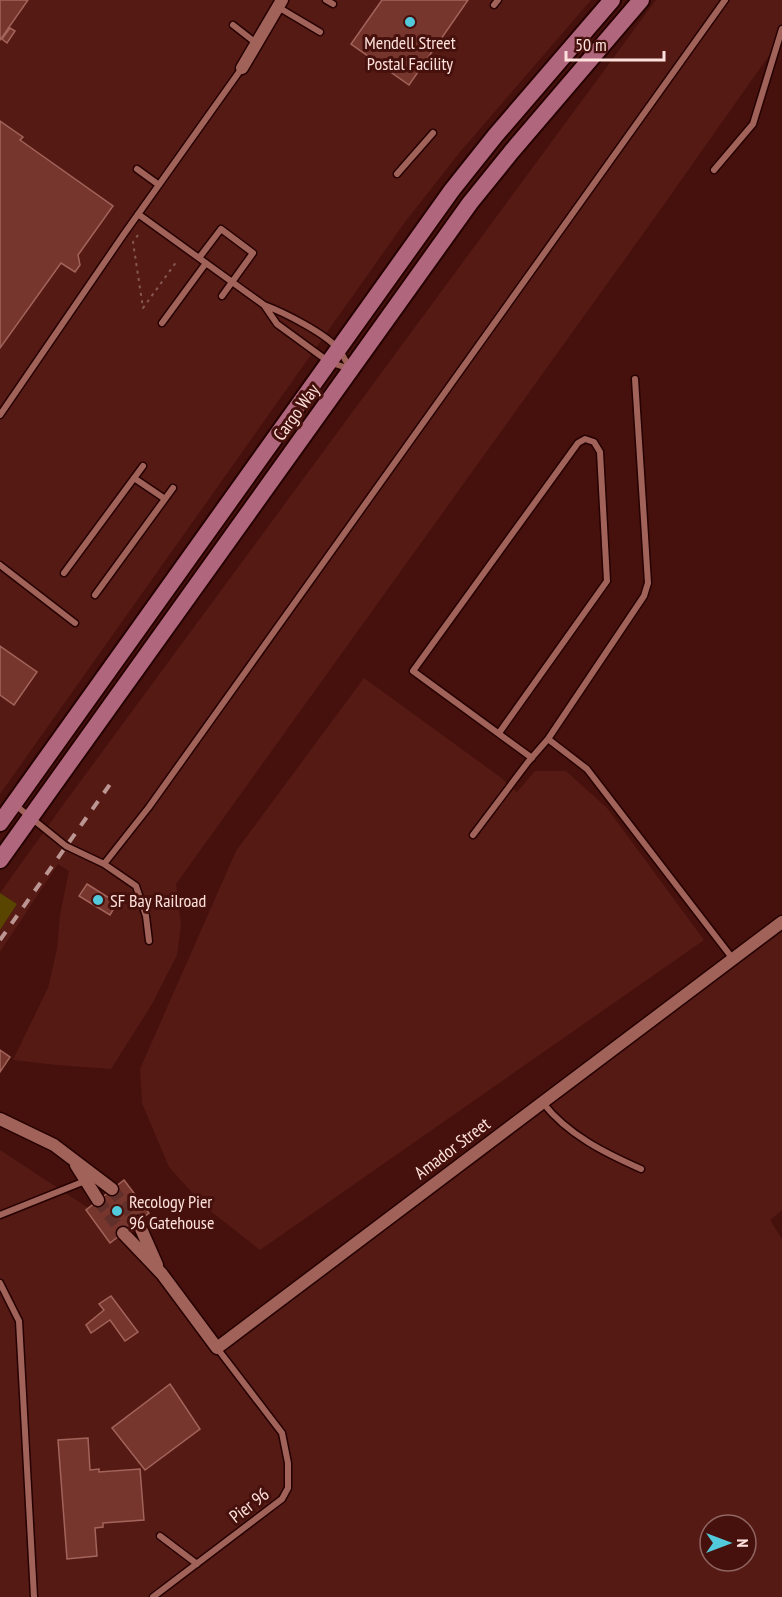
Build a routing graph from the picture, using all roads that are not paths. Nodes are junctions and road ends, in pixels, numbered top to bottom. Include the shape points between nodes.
1 (326, 0) edge
2 (612, 0) edge
3 (641, 0) edge
4 (725, 0) edge
5 (280, 3) edge
6 (333, 4) dead end
7 (233, 25) dead end
8 (782, 29) edge
9 (320, 32) dead end
10 (256, 43) junction
11 (242, 68) joint
12 (433, 134) dead end
13 (137, 169) dead end
14 (714, 170) dead end
15 (397, 174) dead end
16 (159, 185) junction
17 (138, 214) junction
18 (199, 258) junction
19 (206, 263) junction
20 (232, 281) junction
21 (222, 296) dead end
22 (264, 305) junction
23 (162, 322) dead end
24 (333, 355) junction
25 (351, 370) junction
26 (635, 379) dead end
27 (0, 415) edge
28 (143, 466) dead end
29 (134, 478) junction
30 (173, 488) dead end
31 (165, 499) junction
32 (0, 565) edge
33 (64, 573) dead end
34 (95, 595) dead end
35 (75, 623) dead end
36 (499, 733) junction
37 (548, 739) junction
38 (532, 758) junction
39 (14, 804) junction
40 (31, 817) junction
41 (0, 823) edge
42 (474, 835) dead end
43 (0, 860) edge
44 (104, 864) junction
45 (782, 922) edge
46 (149, 941) dead end
47 (733, 959) junction
48 (542, 1102) junction
49 (0, 1119) edge
50 (72, 1159) junction
51 (641, 1169) dead end
52 (85, 1181) junction
53 (112, 1189) tunnel mouth
54 (98, 1200) tunnel mouth
55 (0, 1215) edge
56 (138, 1222) tunnel mouth
57 (123, 1233) tunnel mouth
58 (162, 1274) junction
59 (0, 1283) edge
60 (217, 1348) junction
61 (160, 1536) dead end
62 (197, 1564) junction
63 (34, 1597) edge
64 (153, 1597) edge

1 - 6 lane
2 - 24 main road, Cargo Way via 472,163
3 - 25 main road, Cargo Way via 490,177
4 - 44 lane via 149,807
5 - 9 lane
5 - 10 street
7 - 10 lane
8 - 14 lane via 753,123
10 - 11 street
11 - 16 lane
12 - 15 lane
13 - 16 lane
16 - 17 lane
17 - 18 lane
17 - 27 lane
18 - 19 lane
18 - 20 lane via 221,229 253,253
19 - 20 lane
19 - 23 lane
20 - 21 lane
20 - 22 lane
22 - 24 lane via 286,313
22 - 24 lane via 278,324
24 - 25 lane
24 - 25 lane
24 - 39 main road, Cargo Way
25 - 40 main road, Cargo Way
26 - 37 lane via 648,583 644,596
28 - 29 lane
29 - 31 lane
29 - 33 lane
30 - 31 lane
31 - 34 lane
32 - 35 lane
36 - 36 lane via 414,671 578,442 585,439 594,442 600,452 607,581
36 - 38 lane
37 - 38 lane
37 - 47 lane via 587,769
38 - 42 lane
39 - 40 lane
39 - 41 main road, Cargo Way
40 - 43 main road, Cargo Way
40 - 44 lane via 66,846
44 - 46 lane via 136,886
45 - 47 street, Amador Street
47 - 48 street, Amador Street
48 - 51 lane via 556,1120 606,1154
48 - 60 street, Amador Street
49 - 50 street via 54,1145
50 - 52 street
50 - 53 street
52 - 54 street
52 - 55 lane
56 - 58 street
57 - 58 street
58 - 60 street
59 - 63 lane via 19,1321
60 - 62 lane, Pier 96 via 282,1433 288,1488 282,1499
61 - 62 lane
62 - 64 lane, Pier 96

